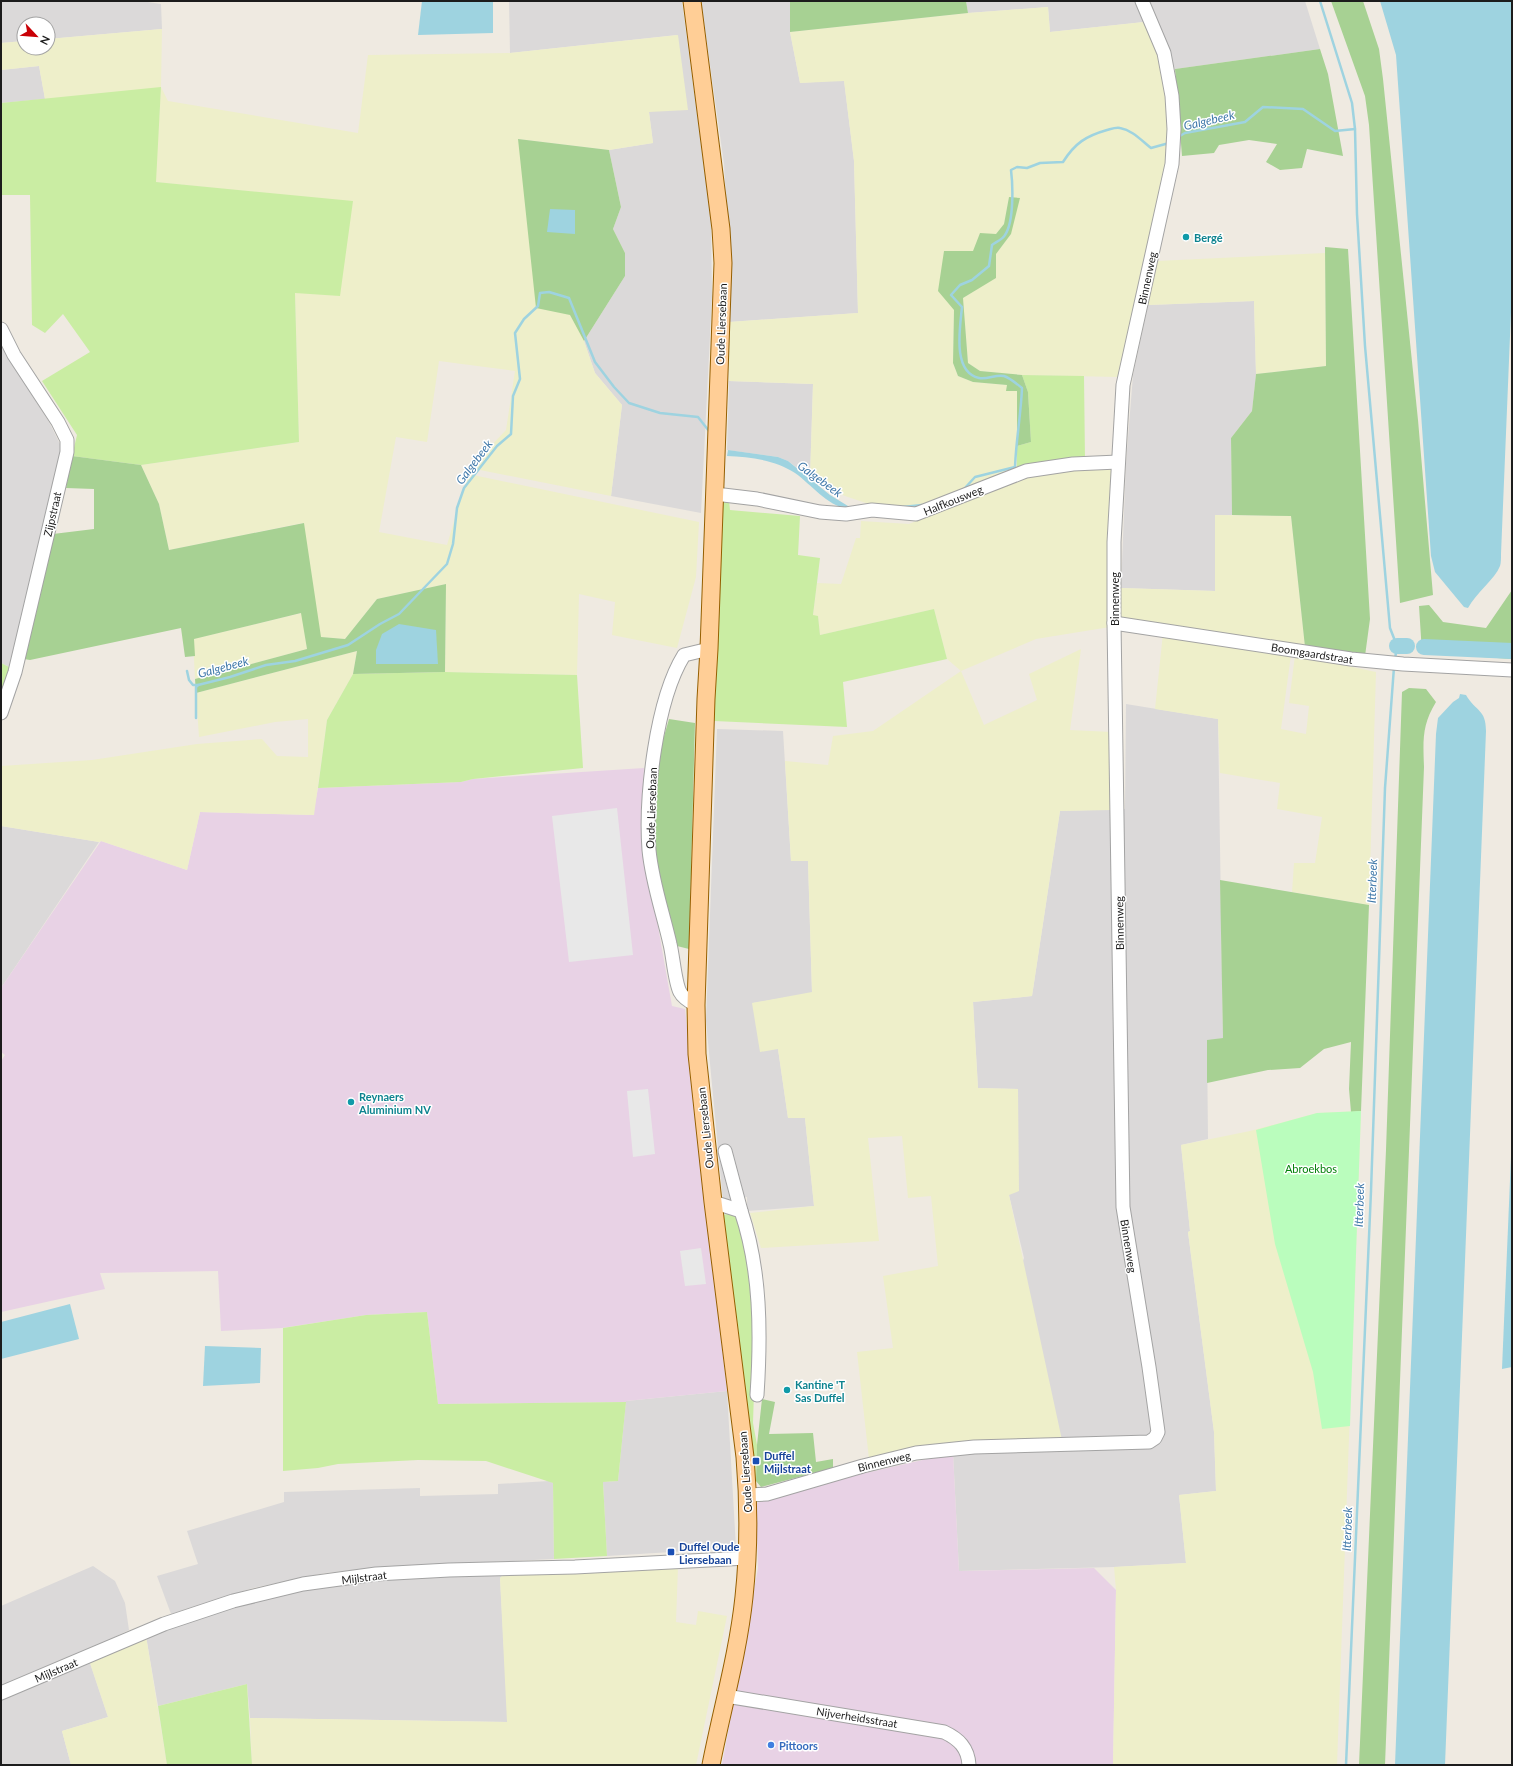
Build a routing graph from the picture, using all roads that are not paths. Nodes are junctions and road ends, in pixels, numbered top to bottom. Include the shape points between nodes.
1 (692, 1) edge
2 (1142, 1) edge
3 (1, 329) edge
4 (1118, 462) junction
5 (715, 494) junction
6 (1114, 623) junction
7 (709, 649) junction
8 (1512, 670) edge
9 (1, 713) edge
10 (696, 1005) junction
11 (725, 1151) dead end
12 (713, 1202) junction
13 (741, 1211) junction
14 (757, 1395) dead end
15 (748, 1495) junction
16 (747, 1558) junction
17 (1, 1693) edge
18 (726, 1696) junction
19 (711, 1765) edge
20 (969, 1765) edge

1 - 5 main road, Oude Liersebaan via 721,229 723,263
2 - 4 street, Binnenweg via 1164,53 1172,96 1174,129 1172,164 1123,385
3 - 9 street, Zijpstraat via 14,356 67,440 67,452 15,672
4 - 5 street, Halfkousweg via 1072,464 1026,471 916,514 872,510 846,514 820,512 757,499
4 - 6 street, Binnenweg via 1114,542
5 - 7 main road, Oude Liersebaan
6 - 8 street, Boomgaardstraat via 1351,659
6 - 15 street, Binnenweg via 1123,1207 1158,1432 1149,1442 974,1446 916,1453 767,1494
7 - 10 main road, Oude Liersebaan
7 - 10 street, Oude Liersebaan via 684,655 676,669 654,753 649,798 649,850 660,907 680,992
10 - 12 main road, Oude Liersebaan via 697,1054
11 - 13 street, Oude Liersebaan
12 - 13 street
12 - 15 main road, Oude Liersebaan via 744,1443
13 - 14 street, Oude Liersebaan via 756,1271 760,1329
15 - 16 main road, Oude Liersebaan
16 - 17 street, Mijlstraat via 376,1574 303,1584 233,1601 164,1624
16 - 18 main road, Oude Liersebaan via 740,1626
18 - 19 main road, Oude Liersebaan
18 - 20 street, Nijverheidsstraat via 944,1732 954,1736 963,1745

